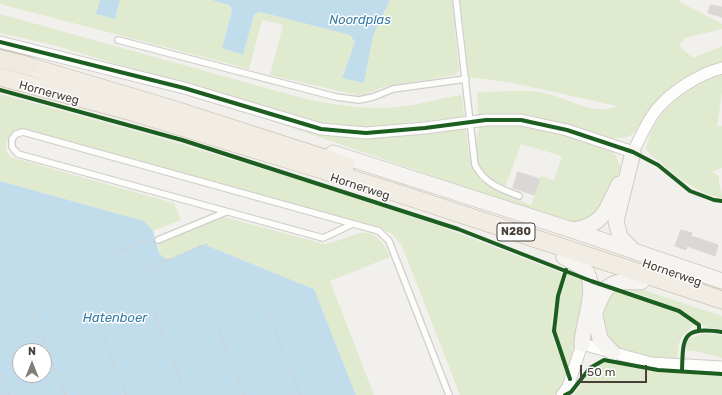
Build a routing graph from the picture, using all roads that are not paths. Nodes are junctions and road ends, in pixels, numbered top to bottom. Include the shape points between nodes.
1 (456, 0) edge
2 (118, 40) dead end
3 (0, 42) edge
4 (0, 59) edge
5 (28, 66) joint
6 (722, 68) edge
7 (0, 77) edge
8 (73, 78) junction
9 (466, 79) junction
10 (470, 122) junction
11 (634, 152) junction
12 (310, 166) junction
13 (519, 196) dead end
14 (226, 212) junction
15 (353, 224) junction
16 (572, 230) junction
17 (157, 238) road end
18 (635, 251) junction
19 (564, 256) junction
20 (722, 281) edge
21 (641, 282) junction
22 (722, 290) edge
23 (722, 300) edge
24 (722, 308) edge
25 (595, 315) junction
26 (582, 344) junction
27 (613, 353) junction
28 (722, 367) edge
29 (449, 395) edge
30 (562, 395) edge

1 - 9 lane
2 - 9 lane via 336,97 359,100 393,89
3 - 10 street via 184,88 321,129 366,133
4 - 5 highway, Hornerweg / N280
5 - 8 main road, Hornerweg / N280
6 - 11 street via 696,79 657,109
7 - 12 main road, Hornerweg / N280 via 129,111
8 - 16 main road, Hornerweg / N280 via 174,102
8 - 22 main road, Hornerweg / N280
9 - 10 lane
10 - 11 street via 521,120 567,130
10 - 13 lane via 472,154 479,173 499,189
11 - 16 main road via 603,216 589,227
11 - 18 main road via 616,221 620,237
12 - 19 main road, Hornerweg / N280 via 388,198
12 - 23 main road, Hornerweg / N280
14 - 15 lane via 323,238
14 - 15 lane via 18,154 12,147 12,140 16,134 23,132
14 - 17 lane
15 - 29 lane via 379,231 389,241
16 - 18 main road, Hornerweg / N280
18 - 20 main road, Hornerweg / N280
19 - 21 main road, Hornerweg / N280
19 - 26 main road via 583,269 591,282
21 - 24 main road, Hornerweg / N280
21 - 25 main road via 619,281 608,286 601,294
25 - 26 main road
25 - 27 main road via 600,339
26 - 27 street
26 - 30 street via 568,387
27 - 28 street via 651,362

